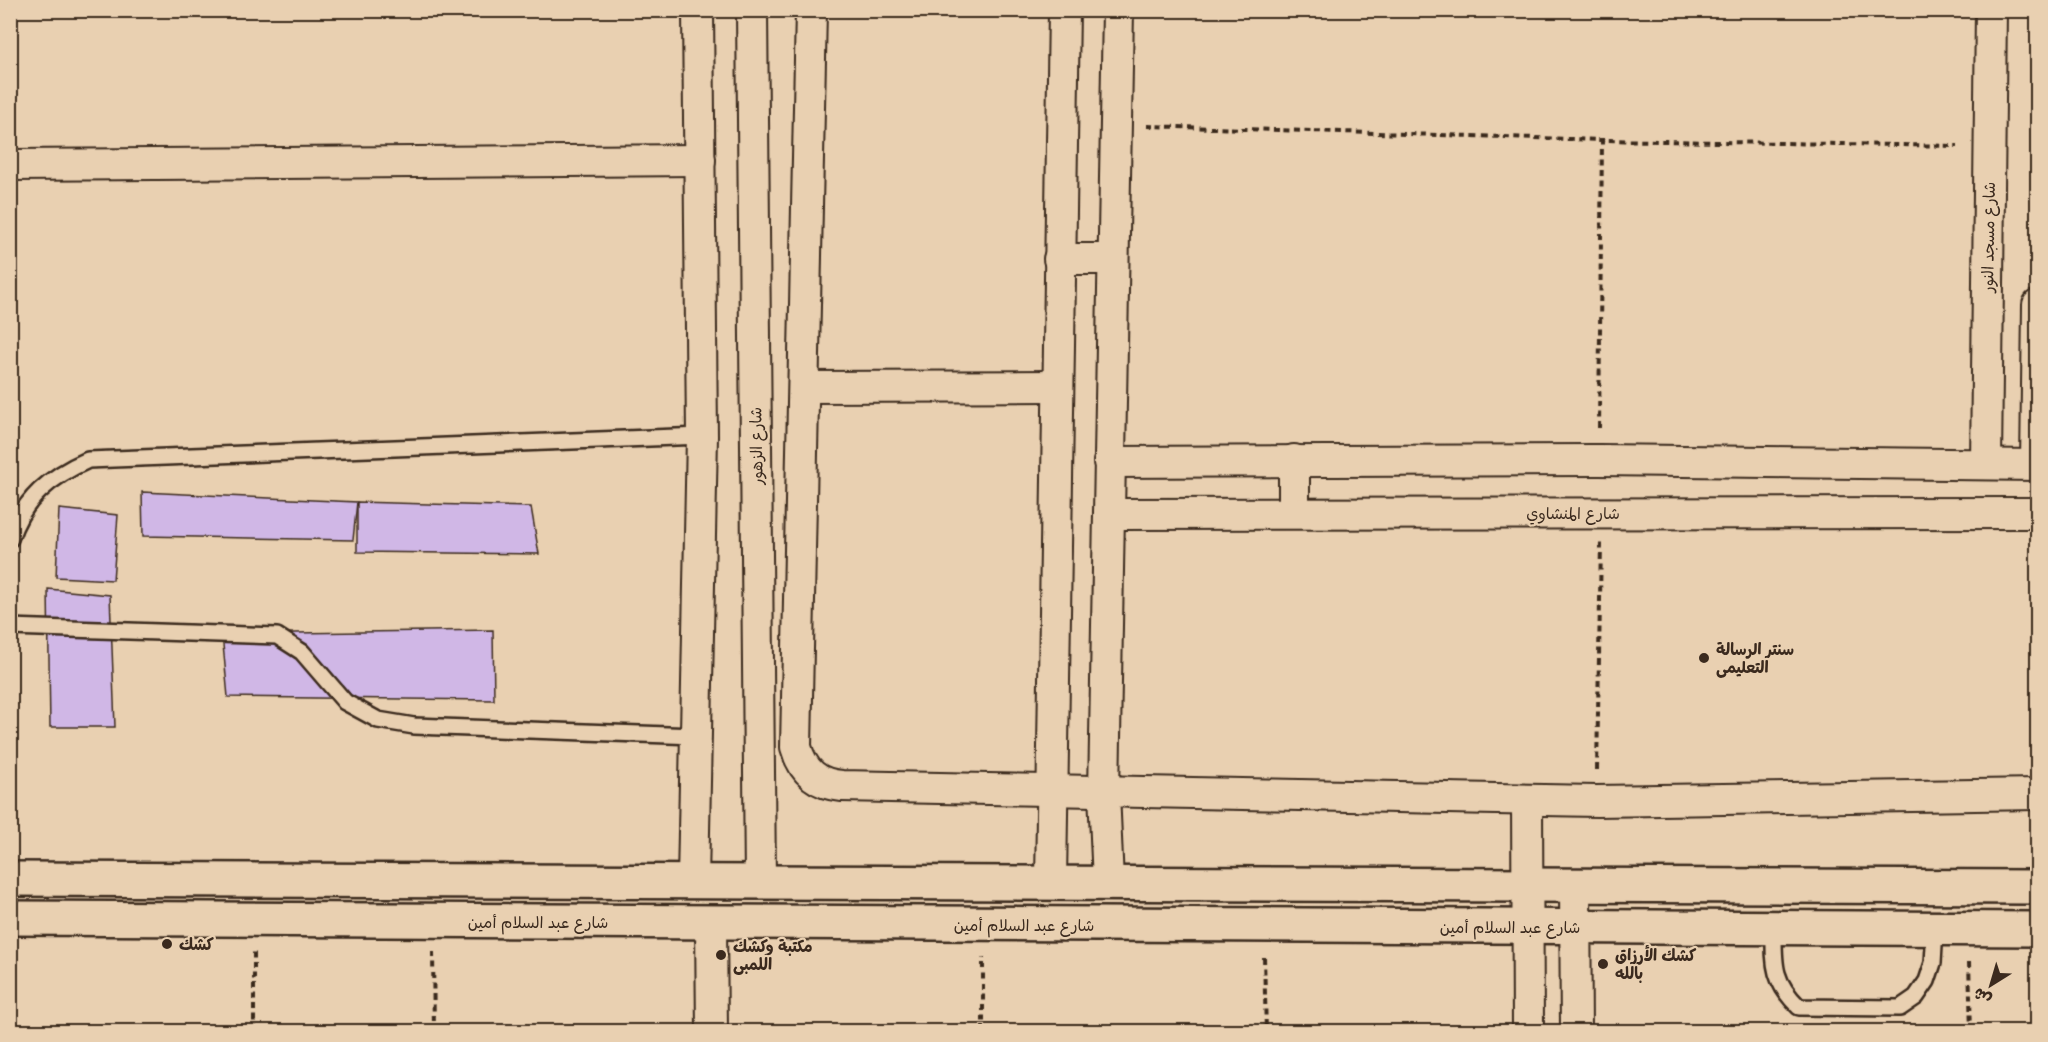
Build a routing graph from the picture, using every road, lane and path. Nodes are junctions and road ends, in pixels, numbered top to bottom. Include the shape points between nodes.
1 (698, 10) edge
2 (752, 10) edge
3 (811, 10) edge
4 (1064, 10) edge
5 (1118, 10) edge
6 (1991, 10) edge
7 (1116, 125) junction
8 (1989, 147) junction
9 (700, 160) junction
10 (10, 165) edge
11 (1059, 259) junction
12 (1113, 259) junction
13 (2037, 305) edge
14 (1057, 386) junction
15 (804, 387) junction
16 (702, 436) junction
17 (1294, 460) junction
18 (1109, 462) junction
19 (1860, 463) junction
20 (1986, 464) junction
21 (2037, 465) edge
22 (1858, 512) junction
23 (1294, 513) junction
24 (2037, 513) edge
25 (1109, 514) junction
26 (10, 539) edge
27 (10, 627) edge
28 (696, 736) junction
29 (1051, 792) junction
30 (1104, 793) junction
31 (2037, 794) edge
32 (1527, 800) junction
33 (10, 879) edge
34 (693, 881) junction
35 (760, 881) junction
36 (1051, 882) junction
37 (1108, 882) junction
38 (1527, 885) junction
39 (1575, 885) junction
40 (2037, 887) edge
41 (10, 918) edge
42 (255, 920) junction
43 (432, 922) junction
44 (711, 923) junction
45 (983, 925) junction
46 (1263, 926) junction
47 (1528, 927) junction
48 (1576, 927) junction
49 (1774, 928) junction
50 (1935, 928) junction
51 (1969, 928) junction
52 (2037, 929) edge
53 (254, 1032) edge
54 (434, 1032) edge
55 (712, 1032) edge
56 (983, 1032) edge
57 (1266, 1032) edge
58 (1528, 1032) edge
59 (1576, 1032) edge
60 (1971, 1032) edge

1 - 9 street
2 - 35 street, شارع الزهور
3 - 15 street
4 - 11 street
5 - 7 street
6 - 8 street, شارع مسجد النور
7 - 8 path
7 - 12 street
8 - 20 street, شارع مسجد النور
9 - 10 street
9 - 16 street
11 - 12 street
11 - 14 street
12 - 18 street
13 - 21 street
14 - 15 street
14 - 29 street
15 - 29 street via 796,747 800,760 817,780 829,785
16 - 26 lane via 88,460 44,484 27,503
16 - 28 street
17 - 18 street
17 - 19 street
17 - 23 street
18 - 25 street
19 - 20 street
19 - 22 street
20 - 21 street
22 - 23 street, شارع المنشاوي
22 - 24 street, شارع المنشاوي
23 - 25 street, شارع المنشاوي
25 - 30 street
27 - 28 lane via 277,636 302,652 345,702 378,720 414,726
28 - 34 street
29 - 30 street
29 - 36 street
30 - 32 street
30 - 37 street
31 - 32 street
32 - 38 street
33 - 34 street
34 - 35 street
35 - 36 street
36 - 37 street
37 - 38 street
38 - 39 street
38 - 47 street
39 - 40 street
39 - 48 street
41 - 42 street, شارع عبد السلام أمين
42 - 43 street, شارع عبد السلام أمين
42 - 53 path
43 - 44 street, شارع عبد السلام أمين
43 - 54 path
44 - 45 street, شارع عبد السلام أمين
44 - 55 street
45 - 46 street, شارع عبد السلام أمين
45 - 56 path
46 - 47 street, شارع عبد السلام أمين
46 - 57 path
47 - 48 street, شارع عبد السلام أمين
47 - 58 street
48 - 49 street, شارع عبد السلام أمين
48 - 59 street
49 - 50 street, شارع عبد السلام أمين
49 - 50 lane via 1777,978 1785,994 1799,1007 1900,1008 1916,997 1927,981 1933,963
50 - 51 street, شارع عبد السلام أمين
51 - 52 street, شارع عبد السلام أمين
51 - 60 path

